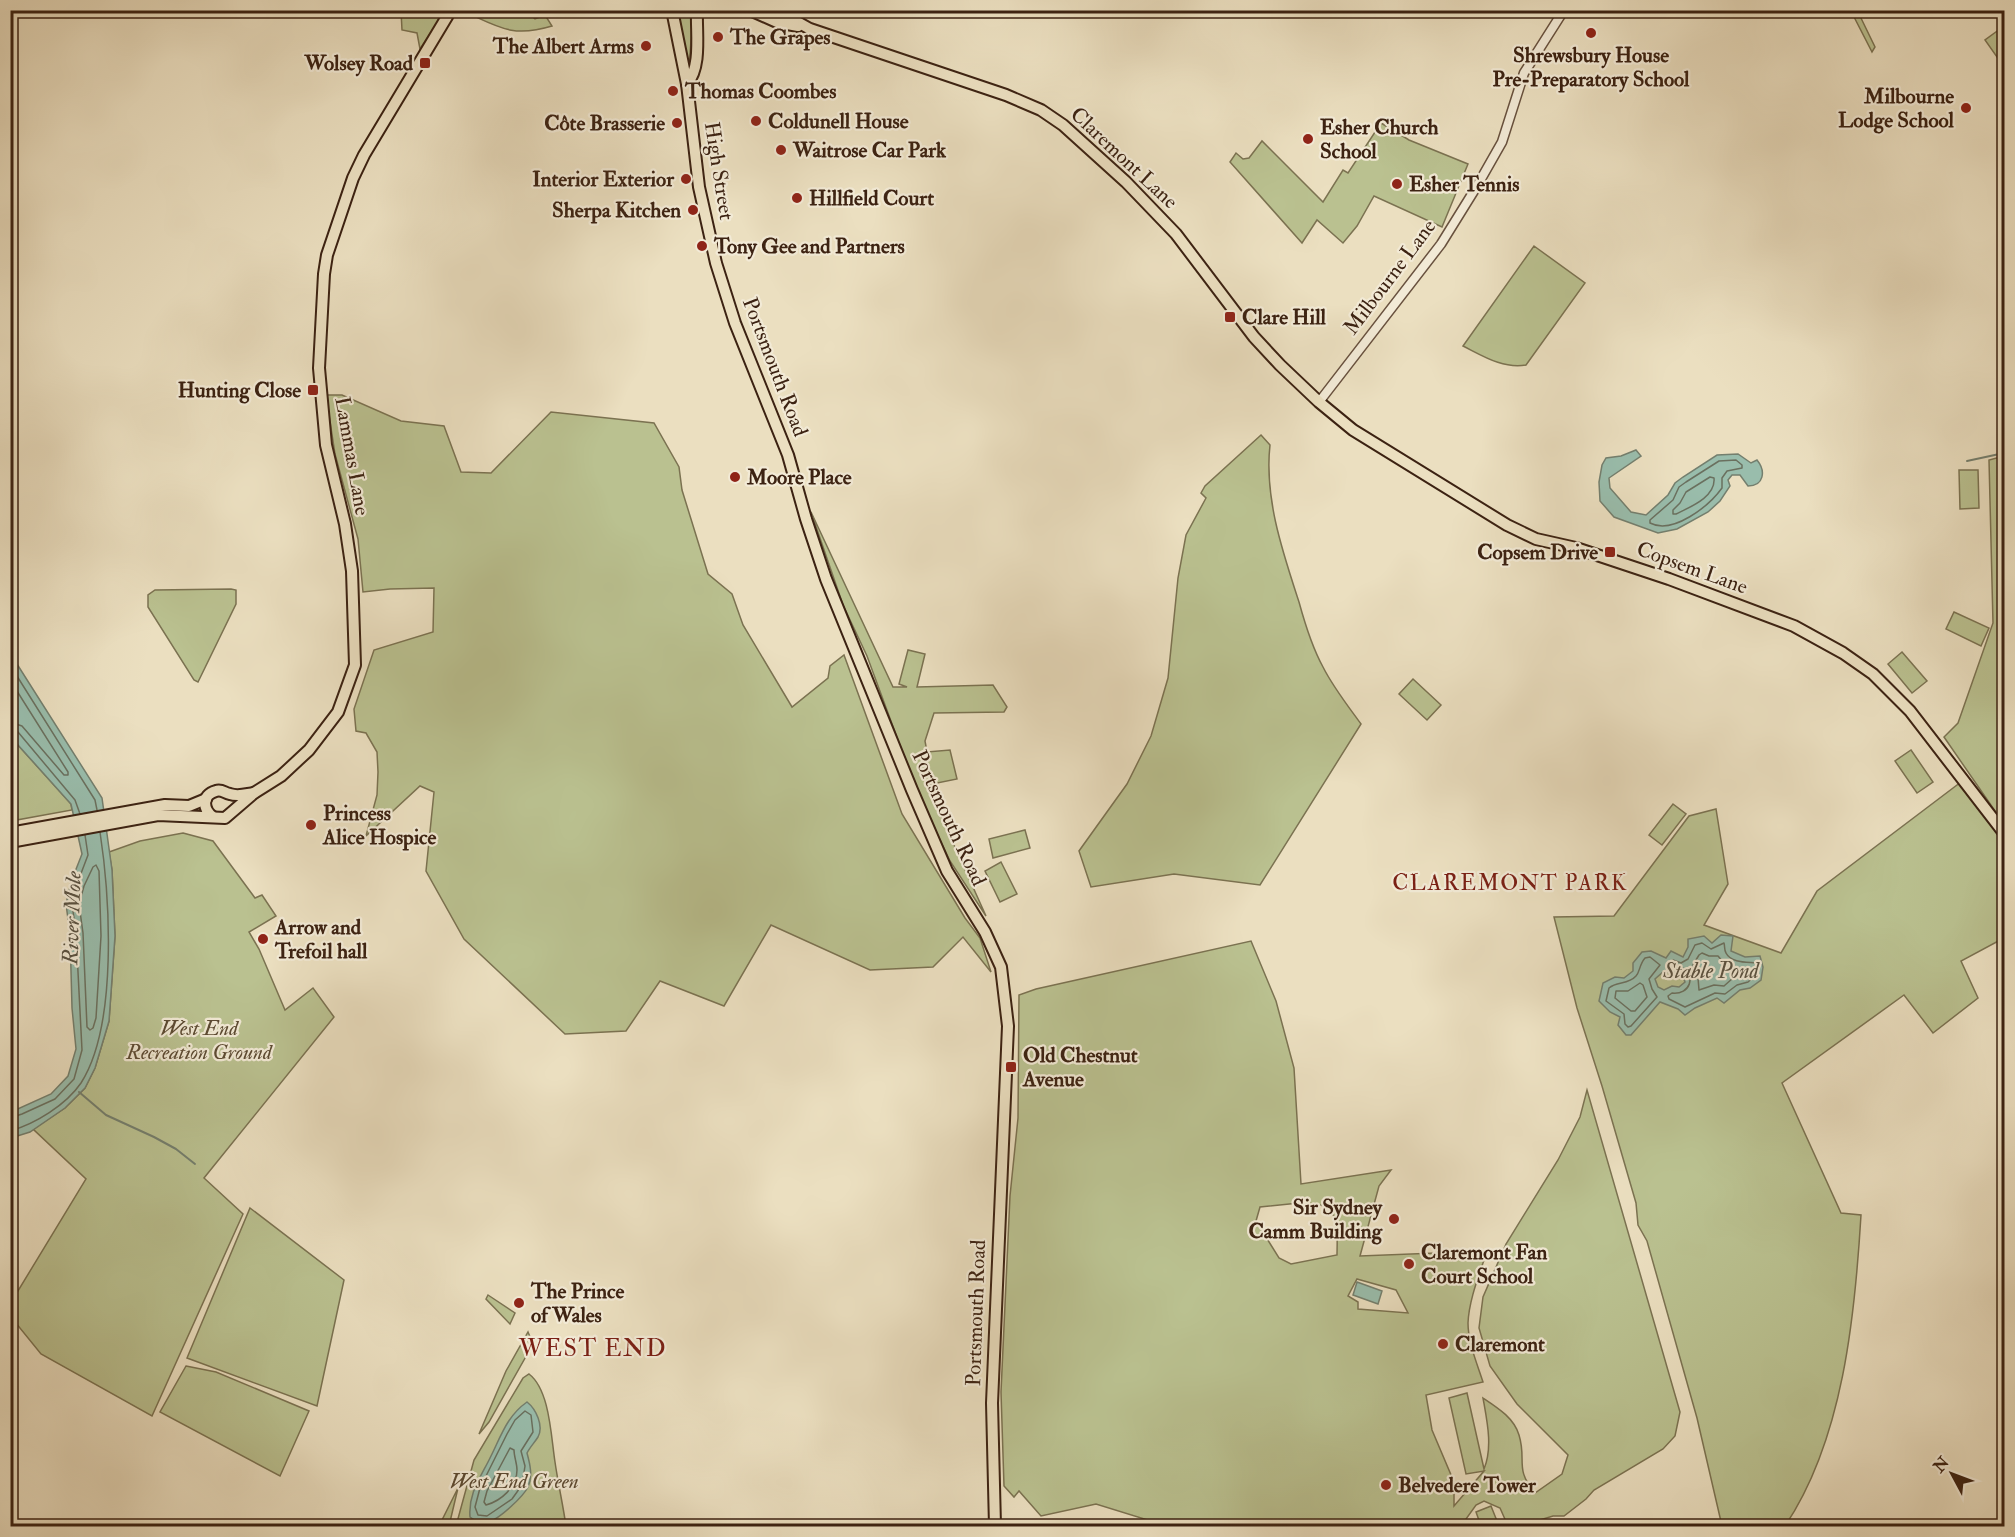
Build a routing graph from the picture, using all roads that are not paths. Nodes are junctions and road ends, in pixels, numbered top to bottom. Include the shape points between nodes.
1 (451, 10) edge
2 (672, 10) edge
3 (697, 10) edge
4 (750, 10) edge
5 (776, 10) edge
6 (1564, 10) edge
7 (802, 26) junction
8 (687, 84) junction
9 (716, 263) joint
10 (1319, 402) junction
11 (254, 793) junction
12 (229, 794) junction
13 (206, 799) junction
14 (232, 812) junction
15 (213, 818) junction
16 (106, 820) junction
17 (60, 827) junction
18 (10, 832) edge
19 (2004, 832) edge
20 (10, 842) edge
21 (995, 1527) edge

1 - 11 main road, Lammas Lane via 364,155 327,255 324,274 321,402 330,468 352,571 355,665 338,712 319,737 295,765
2 - 8 main road, High Street
3 - 8 main road, High Street via 695,67
4 - 7 main road, Claremont Lane via 777,22
5 - 7 main road, Claremont Lane
6 - 10 street, Milbourne Lane via 1524,73 1502,142 1441,244
7 - 10 main road, Claremont Lane via 1006,95 1063,124 1146,201 1254,337
8 - 9 main road, High Street via 695,163
9 - 21 main road, Portsmouth Road via 748,360 785,447 845,629 947,871 985,932 1001,967 1008,1026 994,1327
10 - 19 main road, Copsem Lane via 1353,429 1515,529 1536,539 1669,579 1794,626 1843,653 1873,674 1913,714
11 - 12 main road, Lammas Lane
11 - 14 main road, Lammas Lane
12 - 13 main road via 218,790
12 - 14 main road
13 - 15 main road via 206,810
13 - 16 main road via 189,806 165,805
14 - 15 main road via 225,818
15 - 16 main road via 166,814
16 - 17 main road
17 - 18 main road
17 - 20 main road

